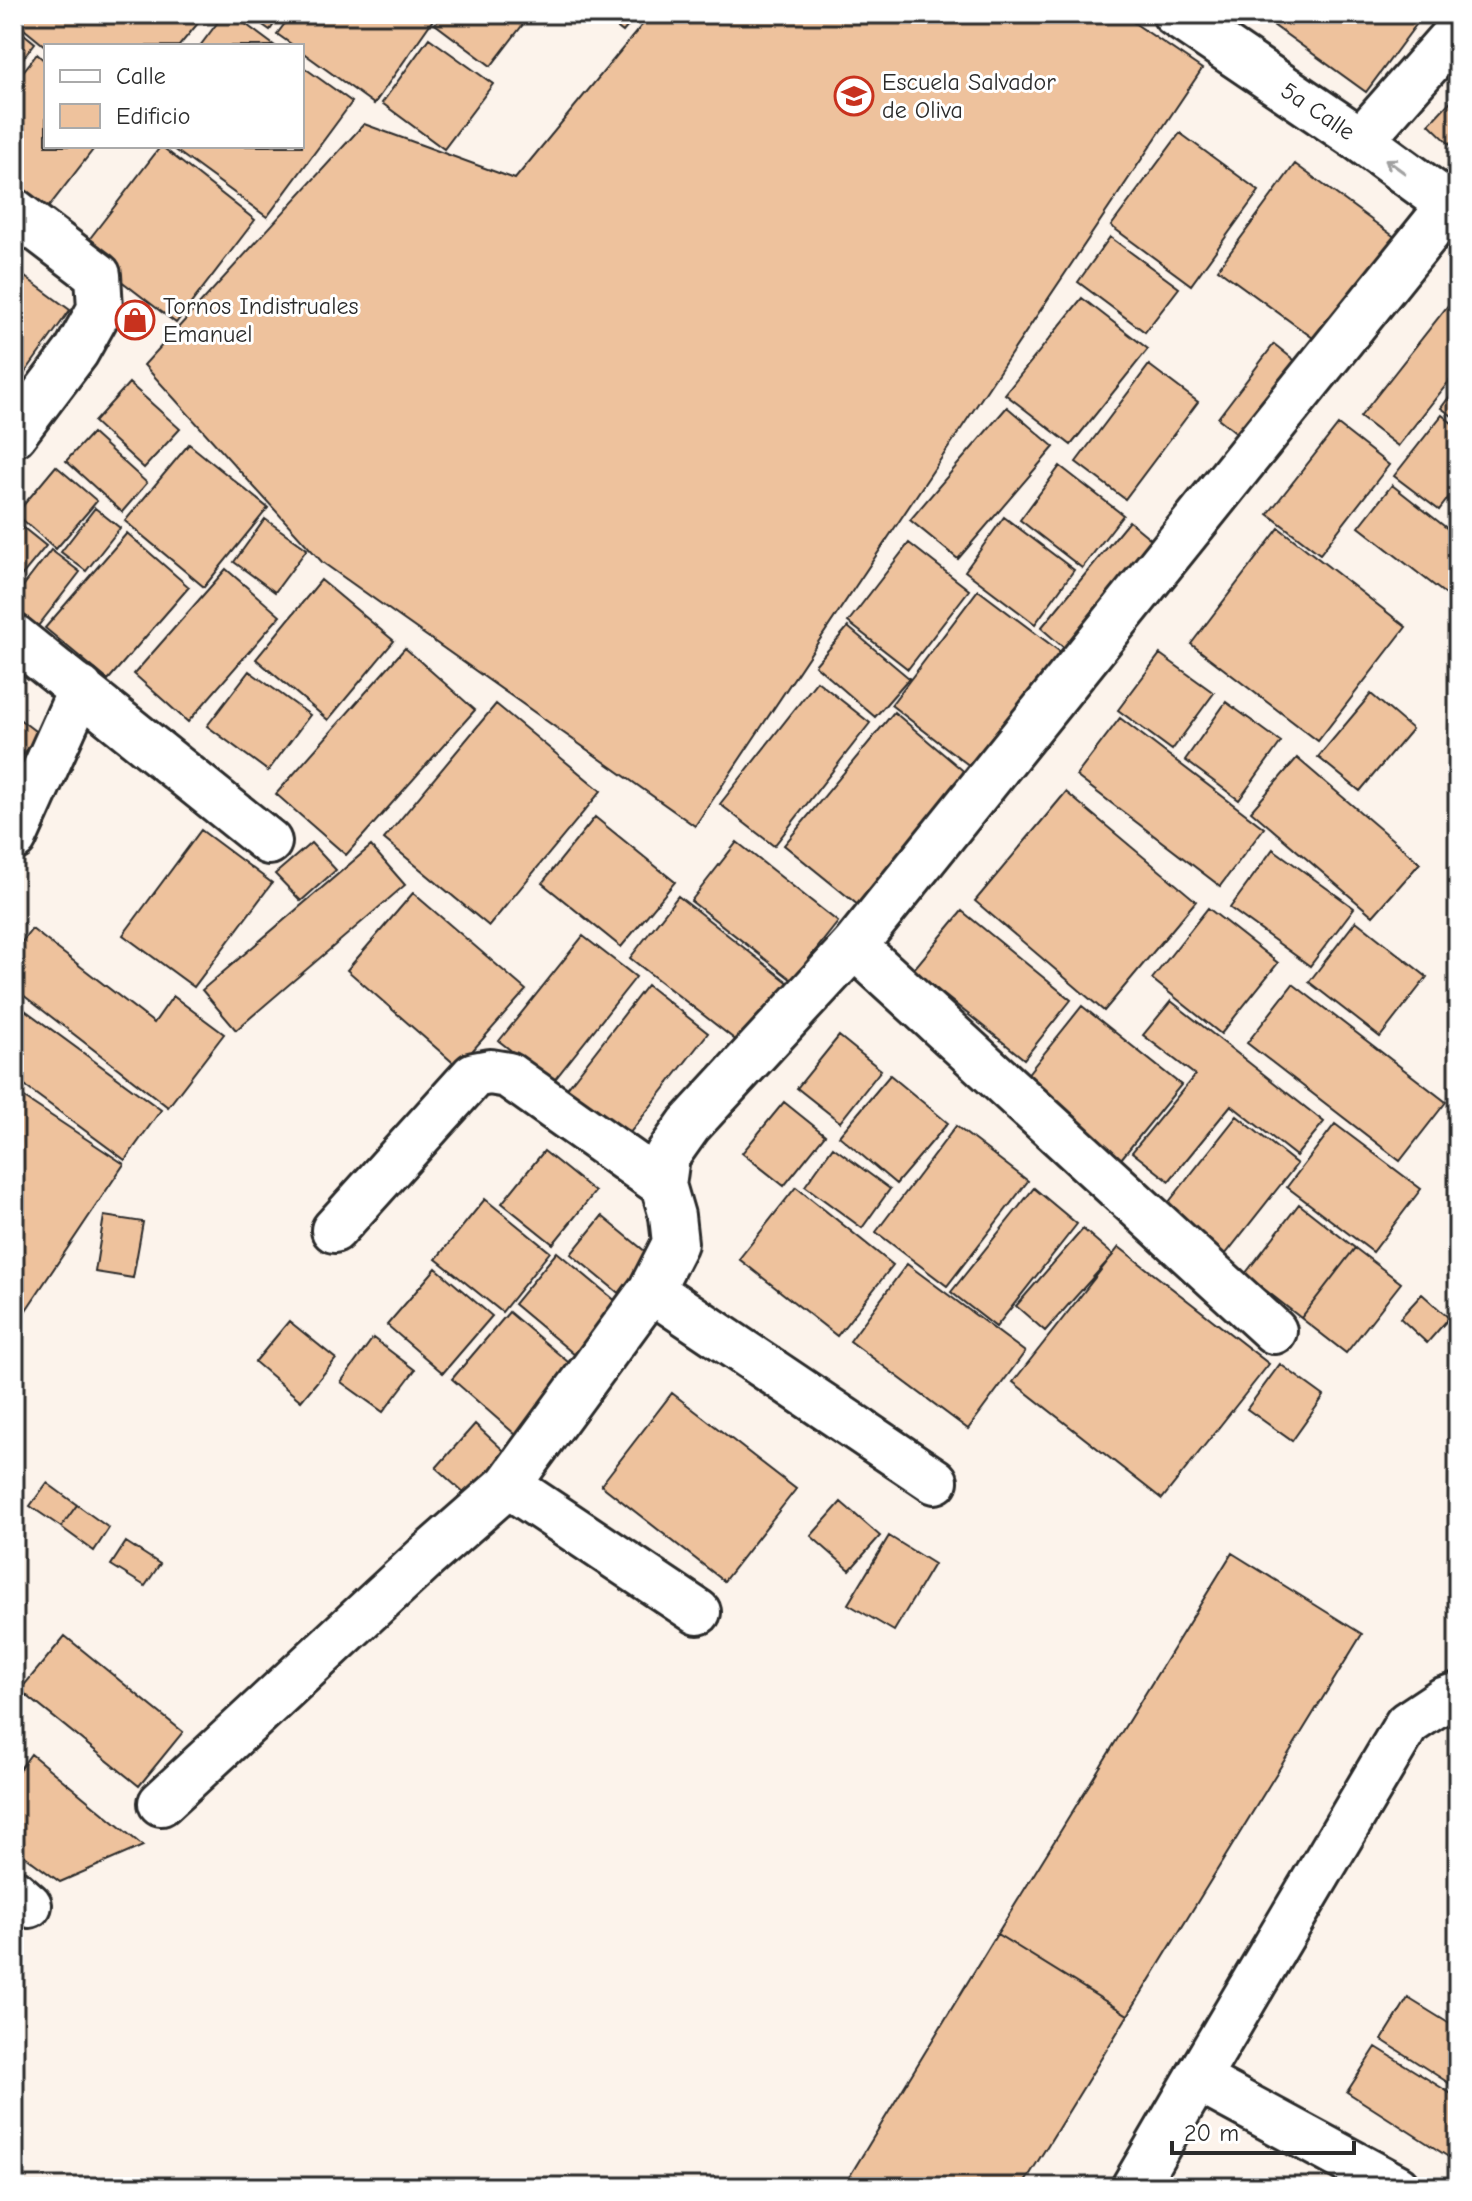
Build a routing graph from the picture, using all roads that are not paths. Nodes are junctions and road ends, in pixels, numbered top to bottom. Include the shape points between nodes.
1 (1175, 14) edge
2 (1458, 30) edge
3 (1361, 140) junction
4 (1454, 209) edge
5 (14, 211) edge
6 (14, 434) edge
7 (14, 637) edge
8 (81, 689) junction
9 (14, 838) edge
10 (269, 842) dead end
11 (854, 946) junction
12 (663, 1185) junction
13 (334, 1230) dead end
14 (651, 1290) junction
15 (1274, 1331) dead end
16 (935, 1481) dead end
17 (508, 1485) junction
18 (698, 1612) dead end
19 (1458, 1695) edge
20 (161, 1803) dead end
21 (1197, 2079) junction
22 (1134, 2187) edge
23 (1397, 2187) edge

1 - 3 street, 5a Calle
2 - 3 street
4 -> 3 street, 5a Calle
4 - 11 street
5 - 6 street via 98,275 100,309 76,352
7 - 8 street
8 - 9 street
8 - 10 street
11 - 12 street via 689,1125 667,1156
11 - 15 street
12 - 13 street via 508,1075 490,1072 474,1075
12 - 14 street via 675,1243
14 - 16 street
14 - 17 street
17 - 18 street
17 - 20 street
19 - 21 street via 1407,1724
21 - 22 street
21 - 23 street

